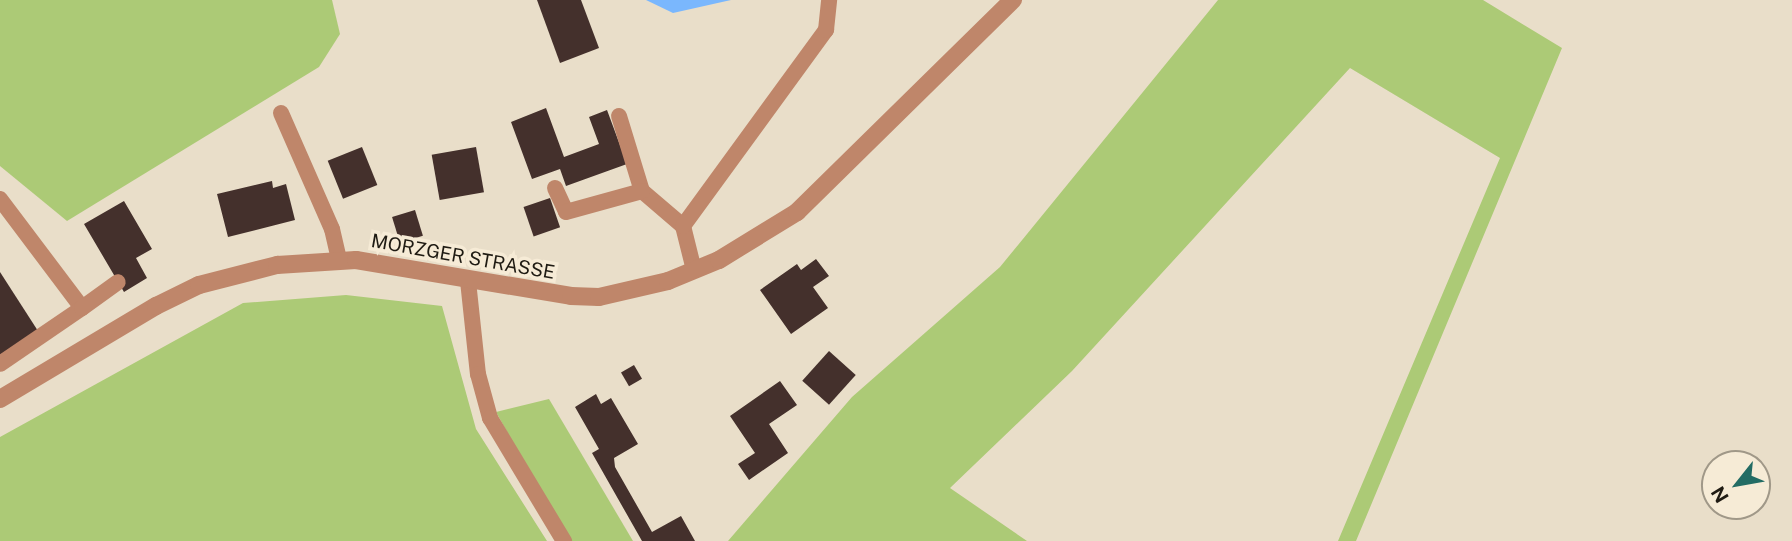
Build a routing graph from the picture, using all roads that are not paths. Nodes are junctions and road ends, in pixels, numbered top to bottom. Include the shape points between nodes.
1 (829, 0) edge
2 (1013, 0) edge
3 (281, 113) dead end
4 (619, 116) dead end
5 (555, 188) dead end
6 (642, 191) junction
7 (0, 199) edge
8 (683, 226) junction
9 (339, 260) junction
10 (694, 270) junction
11 (468, 281) junction
12 (118, 282) dead end
13 (82, 309) junction
14 (0, 364) edge
15 (0, 399) edge
16 (564, 541) edge

1 - 8 lane via 826,30
2 - 10 street, MORZGER STRASSE via 797,212
3 - 9 lane via 332,229
4 - 6 lane
5 - 6 lane via 566,212
6 - 8 lane
7 - 13 lane
8 - 10 lane
9 - 11 street, MORZGER STRASSE
9 - 15 street, MORZGER STRASSE via 277,265 199,285
10 - 11 street, MORZGER STRASSE via 599,298 529,294
11 - 16 lane via 478,374 490,418
12 - 13 lane
13 - 14 lane

